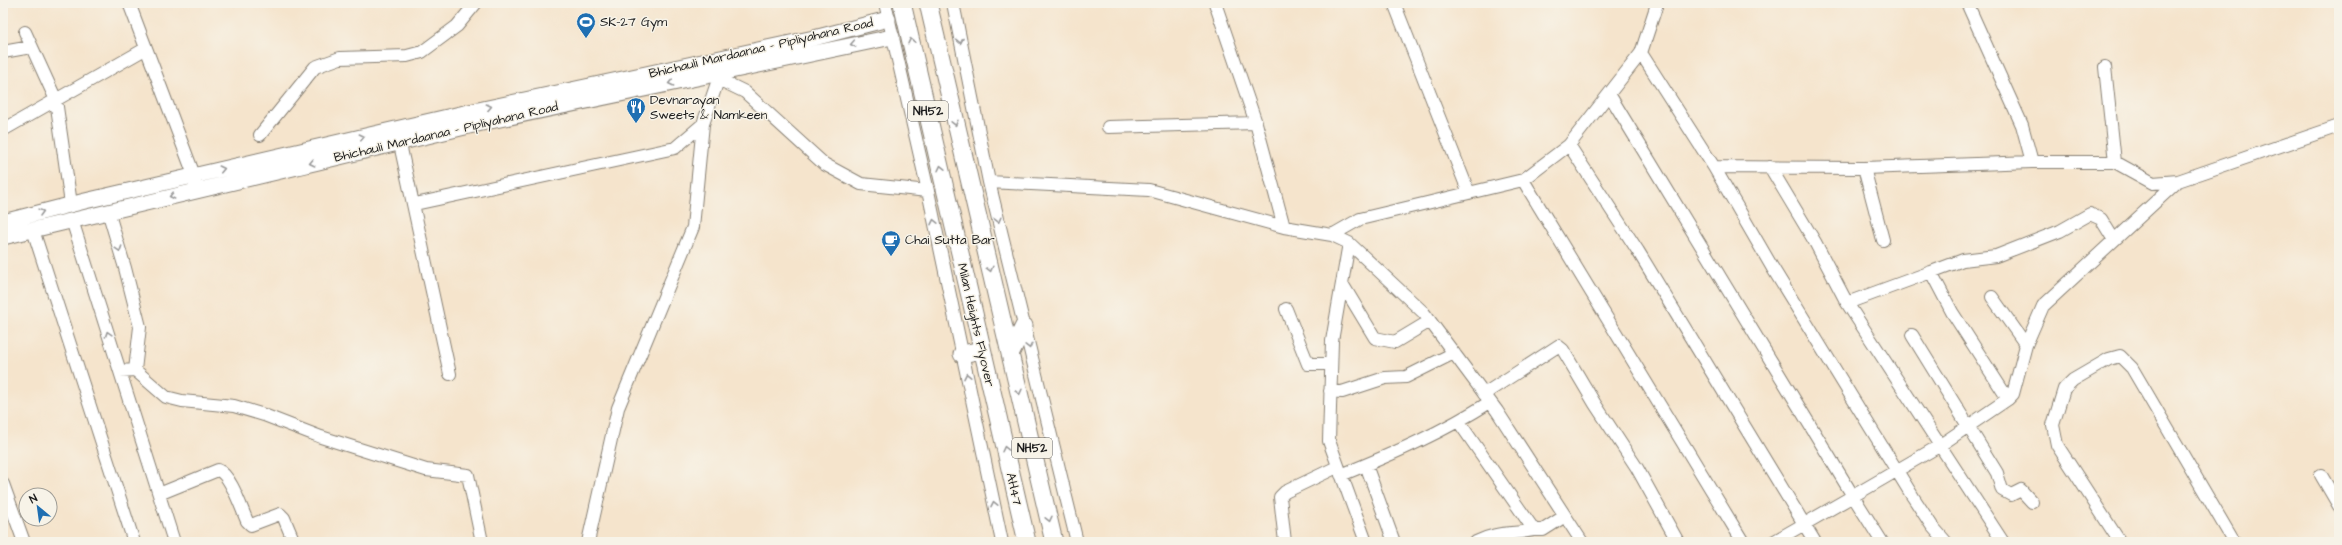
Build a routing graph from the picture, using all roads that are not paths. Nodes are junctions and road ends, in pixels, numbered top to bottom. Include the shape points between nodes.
1 (129, 3) edge
2 (476, 3) edge
3 (885, 3) edge
4 (902, 3) edge
5 (928, 3) edge
6 (953, 3) edge
7 (1215, 3) edge
8 (1394, 3) edge
9 (1655, 3) edge
10 (1967, 3) edge
11 (888, 19) junction
12 (25, 32) dead end
13 (892, 37) junction
14 (31, 47) junction
15 (145, 49) junction
16 (3, 52) edge
17 (1641, 53) junction
18 (2105, 67) dead end
19 (710, 72) junction
20 (1609, 94) junction
21 (56, 100) junction
22 (2339, 116) edge
23 (1256, 123) junction
24 (703, 124) junction
25 (1108, 127) dead end
26 (2333, 127) edge
27 (3, 130) edge
28 (260, 135) dead end
29 (398, 136) junction
30 (1569, 145) junction
31 (2032, 162) junction
32 (2115, 162) junction
33 (1714, 167) junction
34 (1770, 167) junction
35 (1864, 168) junction
36 (194, 176) junction
37 (1522, 180) junction
38 (2178, 181) junction
39 (989, 182) junction
40 (196, 191) junction
41 (928, 191) junction
42 (1469, 193) junction
43 (71, 204) junction
44 (415, 204) junction
45 (108, 211) junction
46 (72, 220) junction
47 (3, 222) edge
48 (1284, 227) junction
49 (32, 230) junction
50 (4, 235) edge
51 (1332, 235) junction
52 (1883, 240) dead end
53 (2114, 240) junction
54 (1349, 243) junction
55 (1931, 272) junction
56 (1343, 285) junction
57 (1992, 297) dead end
58 (1848, 303) junction
59 (1286, 309) dead end
60 (1430, 322) junction
61 (1024, 326) junction
62 (1912, 335) dead end
63 (2026, 345) junction
64 (982, 350) junction
65 (1454, 353) junction
66 (962, 354) junction
67 (1010, 354) junction
68 (1331, 364) junction
69 (135, 370) junction
70 (120, 371) junction
71 (450, 374) dead end
72 (1330, 391) junction
73 (1487, 398) junction
74 (2008, 399) junction
75 (997, 413) joint
76 (1459, 422) junction
77 (1968, 428) junction
78 (1939, 446) junction
79 (1366, 465) junction
80 (1339, 471) junction
81 (1897, 471) junction
82 (2321, 475) dead end
83 (3, 484) edge
84 (159, 494) junction
85 (1853, 496) junction
86 (2032, 502) dead end
87 (2339, 506) edge
88 (1565, 516) junction
89 (1802, 524) junction
90 (1534, 530) junction
91 (1577, 541) edge
92 (24, 542) edge
93 (134, 542) edge
94 (174, 542) edge
95 (294, 542) edge
96 (482, 542) edge
97 (588, 542) edge
98 (1002, 542) edge
99 (1027, 542) edge
100 (1054, 542) edge
101 (1077, 542) edge
102 (1285, 542) edge
103 (1366, 542) edge
104 (1394, 542) edge
105 (1476, 542) edge
106 (1678, 542) edge
107 (1743, 542) edge
108 (1773, 542) edge
109 (1815, 542) edge
110 (1882, 542) edge
111 (1946, 542) edge
112 (2003, 542) edge
113 (2120, 542) edge
114 (2234, 542) edge

1 - 15 street
2 - 28 street via 457,26 422,52 407,56 340,58 315,67
3 - 11 street
64 -> 4 highway, Milan Heights Flyover / NH52
5 -> 67 highway, Milan Heights Flyover / NH52
6 -> 39 street
7 - 23 street
8 - 42 street
9 - 17 street via 1656,7
10 - 31 street via 2022,125
11 - 13 street
11 - 19 main road, Bhichauli Mardaanaa - Pipliyahana Road via 814,38
12 - 14 street
13 -> 19 main road, Bhichauli Mardaanaa - Pipliyahana Road
13 - 41 street
14 - 16 street
14 - 21 street
15 - 21 street
15 - 36 street
17 - 20 street
17 - 33 street
18 - 32 street
19 - 24 street
19 - 29 main road, Bhichauli Mardaanaa - Pipliyahana Road
19 - 41 street via 744,92 824,164 861,184
20 - 30 street
20 - 85 street
21 - 27 street
21 - 43 street
22 - 26 street
23 - 25 street
23 - 48 street
24 - 44 street via 675,148
24 - 97 street via 693,227 618,408
26 - 38 street
36 -> 29 main road, Bhichauli Mardaanaa - Pipliyahana Road
29 -> 40 main road, Bhichauli Mardaanaa - Pipliyahana Road
29 - 44 street
30 - 37 street
30 - 89 street via 1638,251
31 - 32 street
31 - 35 street
32 - 38 street via 2153,183
33 - 34 street
33 - 81 street
34 - 35 street
34 - 58 street
35 - 52 street
36 - 40 street
36 - 43 main road, Bhichauli Mardaanaa - Pipliyahana Road
37 - 42 street
37 - 107 street
38 - 53 street
39 - 48 street via 1149,190
39 -> 61 street
40 -> 45 main road, Bhichauli Mardaanaa - Pipliyahana Road
66 -> 41 street
42 - 51 street via 1360,220
47 -> 43 main road, Bhichauli Mardaanaa - Pipliyahana Road
44 - 71 street
45 - 46 main road, Bhichauli Mardaanaa - Pipliyahana Road
45 -> 69 street via 140,327
46 - 49 main road, Bhichauli Mardaanaa - Pipliyahana Road
70 -> 46 street
48 - 51 street
49 - 50 main road, Bhichauli Mardaanaa - Pipliyahana Road
49 - 93 street
51 - 54 street
53 - 55 street via 2101,219 2090,214 2060,231 1999,254 1963,260
53 - 63 street via 2043,306
54 - 56 street
54 - 60 street via 1424,313
55 - 58 street
55 - 74 street via 1952,312
56 - 60 street via 1375,338 1395,342
56 - 68 street via 1332,341
57 - 63 street
58 - 78 street
59 - 68 street via 1308,364
60 - 65 street
61 - 67 highway
61 -> 101 street
62 - 77 street
63 - 74 street via 2013,394
64 - 66 highway
64 - 75 highway, Milan Heights Flyover / NH52
65 - 72 street via 1406,377 1385,378 1342,392
65 - 73 street
98 -> 66 street
67 -> 100 highway, NH52
68 - 72 street
69 - 70 street
69 - 96 street via 166,396 182,401 234,406 426,470 468,475
70 - 84 street
72 - 80 street via 1329,441
73 - 76 street
73 - 88 street
73 - 106 street via 1558,346 1563,350 1594,404 1637,468
74 - 77 street
99 -> 75 highway, AH47 / NH52
76 - 79 street
76 - 90 street
77 - 78 street
77 - 86 street via 1996,473 2002,490 2010,495 2021,490
78 - 81 street
78 - 112 street
79 - 80 street
79 - 104 street
80 - 102 street via 1285,492 1280,497
80 - 103 street
81 - 85 street
81 - 111 street via 1932,526
82 - 87 street
83 - 92 street
84 - 94 street
84 - 95 street via 218,470 224,472 246,521 251,525 280,514
85 - 89 street
85 - 110 street
88 - 90 street via 1543,530
88 - 91 street
89 - 108 street
89 - 109 street
90 - 105 street via 1515,534 1492,534
113 - 114 street via 2058,445 2053,429 2061,394 2068,384 2109,359 2120,356 2132,368

